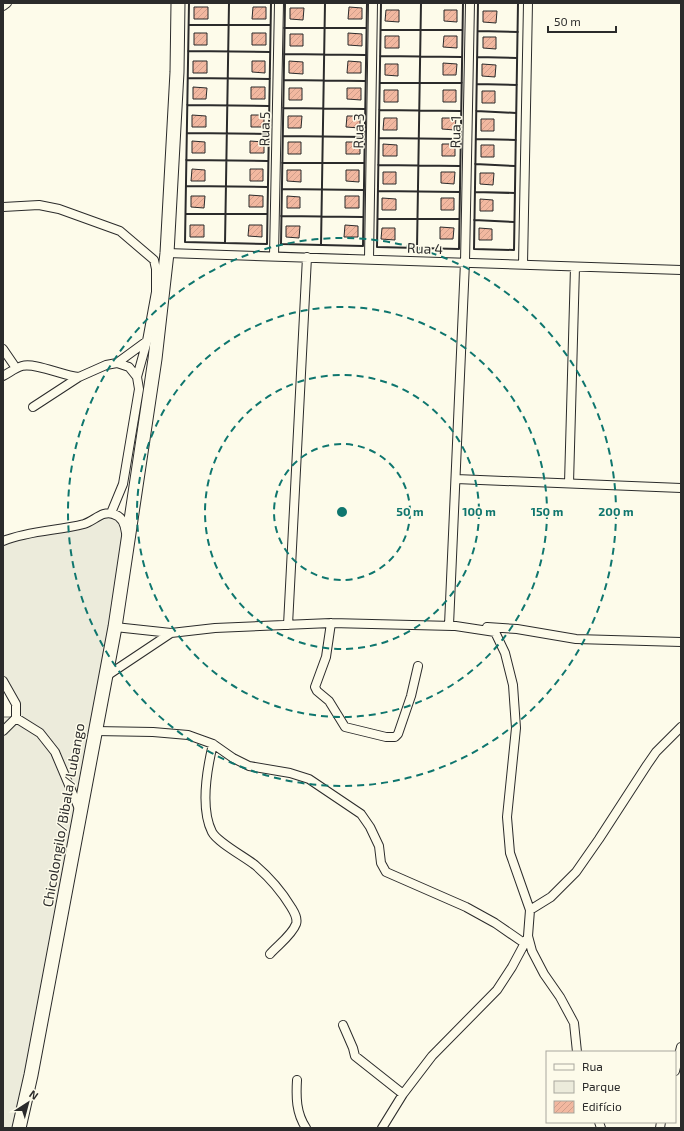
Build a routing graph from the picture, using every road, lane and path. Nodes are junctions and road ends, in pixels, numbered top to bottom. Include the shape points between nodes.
1 (7, 3) edge
2 (178, 3) edge
3 (279, 3) edge
4 (373, 3) edge
5 (470, 3) edge
6 (528, 3) edge
7 (3, 6) edge
8 (3, 207) edge
9 (168, 253) junction
10 (274, 256) junction
11 (307, 257) junction
12 (369, 259) junction
13 (465, 262) junction
14 (523, 264) junction
15 (575, 267) junction
16 (681, 270) edge
17 (147, 341) junction
18 (3, 349) edge
19 (117, 363) junction
20 (16, 368) junction
21 (3, 376) edge
22 (79, 377) junction
23 (137, 377) junction
24 (33, 407) dead end
25 (456, 479) junction
26 (569, 483) junction
27 (681, 488) edge
28 (111, 513) junction
29 (3, 541) edge
30 (127, 543) junction
31 (331, 623) junction
32 (288, 625) junction
33 (450, 625) junction
34 (115, 627) junction
35 (171, 633) junction
36 (681, 642) edge
37 (418, 666) dead end
38 (105, 677) junction
39 (3, 681) edge
40 (16, 718) junction
41 (681, 727) edge
42 (3, 731) edge
43 (95, 731) junction
44 (213, 744) junction
45 (80, 811) junction
46 (530, 910) junction
47 (526, 940) junction
48 (270, 954) dead end
49 (343, 1025) dead end
50 (681, 1047) edge
51 (577, 1051) edge
52 (676, 1068) edge
53 (297, 1080) dead end
54 (403, 1094) junction
55 (19, 1128) edge
56 (306, 1128) edge
57 (382, 1128) edge

1 - 7 street
2 - 9 main road, Chicolongilo/Bibala/Lubango
3 - 10 street, Rua 5
4 - 12 street, Rua 3
5 - 13 street, Rua 1
6 - 14 street
8 - 17 street via 38,205 59,209 120,231 154,260 156,292
9 - 10 street, Rua 4
9 - 30 main road, Chicolongilo/Bibala/Lubango
10 - 11 street, Rua 4
11 - 12 street, Rua 4
11 - 32 street
12 - 13 street, Rua 4
13 - 14 street, Rua 4
13 - 25 street, Rua 1
14 - 15 street, Rua 4
15 - 16 street, Rua 4
15 - 26 street
17 - 19 street
17 - 23 street
18 - 20 street
19 - 22 street
19 - 23 street via 129,367
20 - 21 street
20 - 22 street via 24,365 34,366
22 - 24 street
23 - 28 street via 138,389 123,484
25 - 26 street
25 - 33 street, Rua 1
26 - 27 street
28 - 29 street via 86,523 18,535
28 - 30 street via 119,517 125,525
30 - 34 main road, Chicolongilo/Bibala/Lubango
31 - 32 street
31 - 33 street
31 - 37 street via 326,657 315,687 317,692 329,701 346,727 395,737 412,696
32 - 35 street
33 - 36 street via 517,629 576,638
33 - 46 street via 495,632 505,653 513,685 516,728 507,816 510,853
34 - 35 street
34 - 38 main road, Chicolongilo/Bibala/Lubango
35 - 38 street
38 - 43 main road, Chicolongilo/Bibala/Lubango
39 - 40 street via 16,704
40 - 42 street
40 - 45 street via 40,733 55,752
41 - 46 street via 656,752 576,872 551,897
43 - 44 street via 188,735
43 - 45 main road, Chicolongilo/Bibala/Lubango
44 - 47 street via 249,766 290,772 309,779 360,814 379,846 381,863 386,872 466,907
44 - 48 street via 208,767 206,802 212,833 268,877 296,916 297,922 292,930
45 - 55 main road, Chicolongilo/Bibala/Lubango
46 - 47 street
47 - 51 street via 574,1023
47 - 54 street via 497,990 432,1056
49 - 54 street via 355,1056
50 - 52 street
53 - 56 street via 295,1098
54 - 57 street

